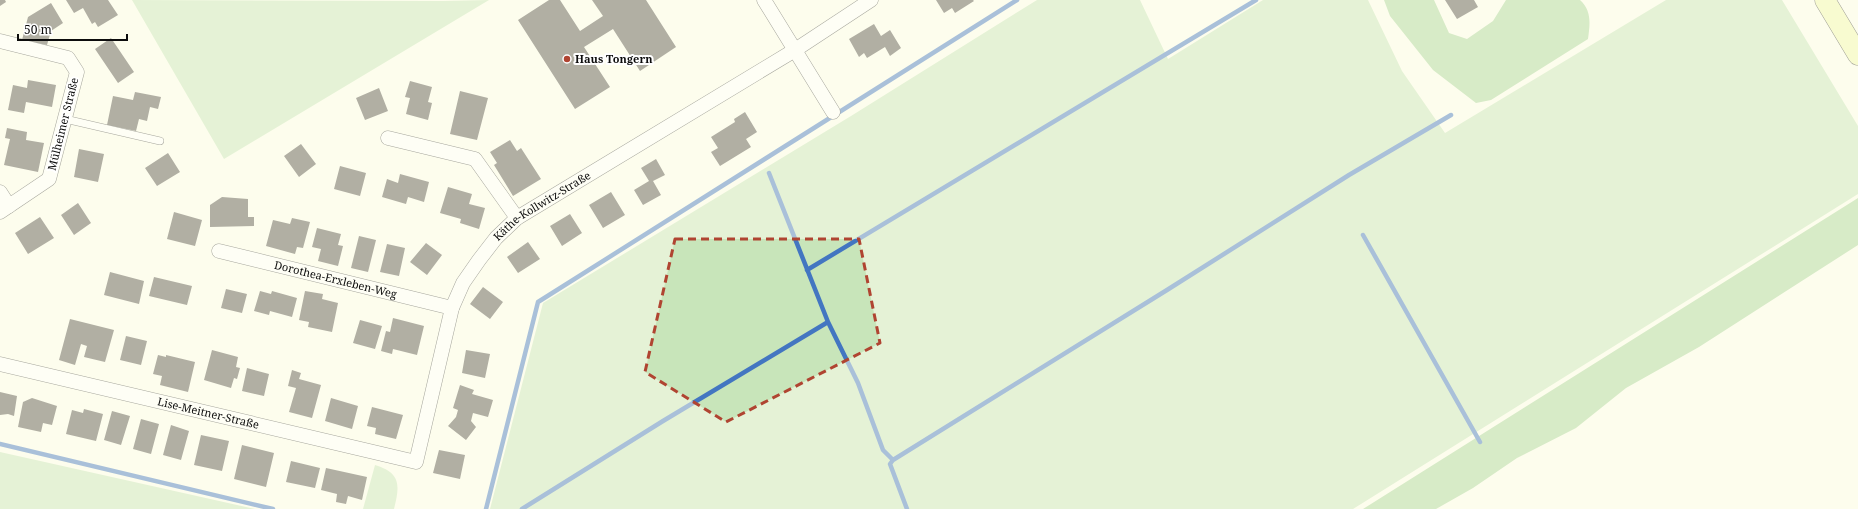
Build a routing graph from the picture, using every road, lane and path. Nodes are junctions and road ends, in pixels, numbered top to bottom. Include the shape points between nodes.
1 (764, 0) edge
2 (871, 0) edge
3 (1826, 0) edge
4 (0, 41) edge
5 (1856, 45) edge
6 (795, 50) junction
7 (833, 112) dead end
8 (65, 119) junction
9 (388, 138) dead end
10 (160, 141) dead end
11 (0, 192) edge
12 (4, 209) edge
13 (517, 218) junction
14 (219, 251) dead end
15 (452, 308) junction
16 (0, 364) edge
17 (416, 462) joint

1 - 6 street
2 - 6 street, Käthe-Kollwitz-Straße
3 - 5 street
4 - 8 street, Mülheimer Straße via 68,58 77,72
6 - 7 street
6 - 13 street, Käthe-Kollwitz-Straße
8 - 10 lane
8 - 12 street, Mülheimer Straße via 49,179
9 - 13 street via 475,159
11 - 12 street
13 - 15 street, Käthe-Kollwitz-Straße via 496,238 479,260 463,283
14 - 15 street, Dorothea-Erxleben-Weg
15 - 17 street, Käthe-Kollwitz-Straße
16 - 17 street, Lise-Meitner-Straße

